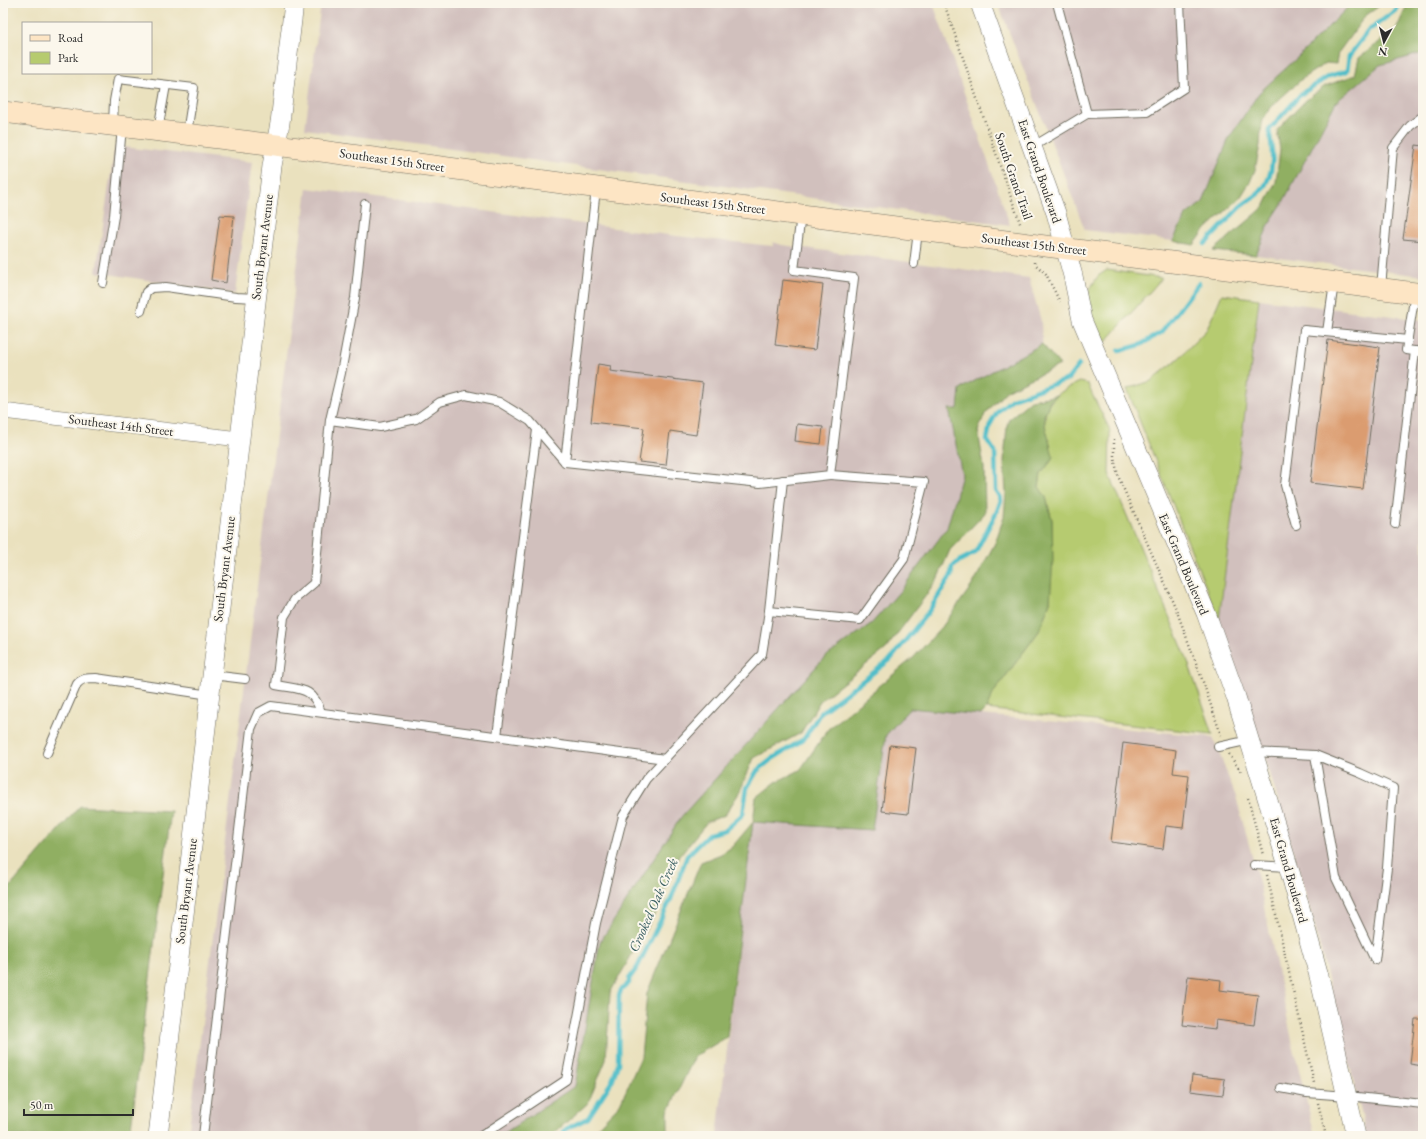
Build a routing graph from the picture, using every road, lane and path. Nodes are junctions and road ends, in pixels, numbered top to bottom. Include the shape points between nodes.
1 (294, 3) edge
2 (944, 3) edge
3 (980, 3) edge
4 (1057, 3) edge
5 (1180, 3) edge
6 (166, 85) junction
7 (3, 112) edge
8 (1087, 114) junction
9 (1423, 116) edge
10 (118, 126) junction
11 (158, 130) junction
12 (187, 134) junction
13 (276, 145) junction
14 (1032, 147) junction
15 (596, 188) junction
16 (365, 204) dead end
17 (800, 215) junction
18 (918, 230) junction
19 (1028, 243) junction
20 (1066, 248) junction
21 (914, 264) dead end
22 (1334, 282) junction
23 (103, 283) dead end
24 (1381, 288) junction
25 (1419, 293) edge
26 (256, 298) junction
27 (1063, 309) dead end
28 (141, 311) dead end
29 (1327, 332) junction
30 (1408, 340) junction
31 (1419, 351) edge
32 (3, 411) edge
33 (330, 420) junction
34 (537, 430) junction
35 (239, 439) junction
36 (565, 462) junction
37 (830, 475) junction
38 (783, 480) junction
39 (1395, 524) dead end
40 (1296, 525) dead end
41 (769, 611) junction
42 (212, 675) junction
43 (245, 679) dead end
44 (210, 695) junction
45 (321, 712) junction
46 (496, 736) junction
47 (1252, 746) junction
48 (1218, 747) dead end
49 (47, 752) dead end
50 (1315, 756) junction
51 (666, 759) junction
52 (1254, 865) dead end
53 (1289, 867) junction
54 (1281, 1088) dead end
55 (1348, 1096) junction
56 (1423, 1104) edge
57 (158, 1136) edge
58 (203, 1136) edge
59 (481, 1136) edge
60 (1356, 1136) edge

1 - 13 street, South Bryant Avenue
2 - 19 path, South Grand Trail
3 - 14 street, East Grand Boulevard
4 - 8 lane
5 - 8 lane via 1184,88 1147,112
6 - 10 lane via 118,79 114,101
6 - 11 lane
6 - 12 lane via 194,88
7 - 10 main road, Southeast 15th Street
8 - 14 lane
9 - 24 lane via 1410,126 1393,148
10 - 11 main road, Southeast 15th Street
10 - 23 lane via 114,216
11 - 12 main road, Southeast 15th Street
12 - 13 main road, Southeast 15th Street
13 - 15 main road, Southeast 15th Street
13 - 26 street, South Bryant Avenue
14 - 20 street, East Grand Boulevard
15 - 17 main road, Southeast 15th Street
15 - 36 lane
16 - 33 lane via 355,298
17 - 18 main road, Southeast 15th Street
17 - 37 lane via 794,270 854,278
18 - 19 main road, Southeast 15th Street
18 - 21 lane
19 - 20 main road, Southeast 15th Street
19 - 27 path, South Grand Trail via 1035,264 1046,274
20 - 22 main road, Southeast 15th Street
20 - 47 street, East Grand Boulevard via 1082,320 1206,613
22 - 24 main road, Southeast 15th Street
22 - 29 lane
24 - 25 main road, Southeast 15th Street
25 - 30 lane
26 - 28 lane via 166,287 151,288 146,292
26 - 35 street, South Bryant Avenue
29 - 30 lane
29 - 40 lane via 1304,330 1285,485
30 - 31 lane via 1406,350
31 - 39 lane
32 - 35 street, Southeast 14th Street
33 - 34 lane via 380,427 416,419 440,402 466,395 499,402 530,421
33 - 45 lane via 314,582 295,599 284,617 276,685 309,691 318,702
34 - 36 lane
34 - 46 lane
35 - 42 street, South Bryant Avenue
36 - 38 lane via 760,483
37 - 38 lane
37 - 41 lane via 924,482 904,559 860,620
38 - 41 lane
41 - 51 lane via 762,654
42 - 43 lane
42 - 44 street, South Bryant Avenue
44 - 49 lane via 85,678 77,684
44 - 57 street, South Bryant Avenue
45 - 46 lane
45 - 58 lane via 271,706 258,713 251,729
46 - 51 lane
47 - 48 lane
47 - 50 lane
47 - 53 street, East Grand Boulevard
50 - 50 lane via 1393,788 1387,868 1375,960 1336,878
51 - 59 lane via 646,779 623,816 596,923 566,1080
52 - 53 lane
53 - 55 street, East Grand Boulevard
54 - 55 lane via 1307,1094
55 - 56 lane
55 - 60 street, East Grand Boulevard

